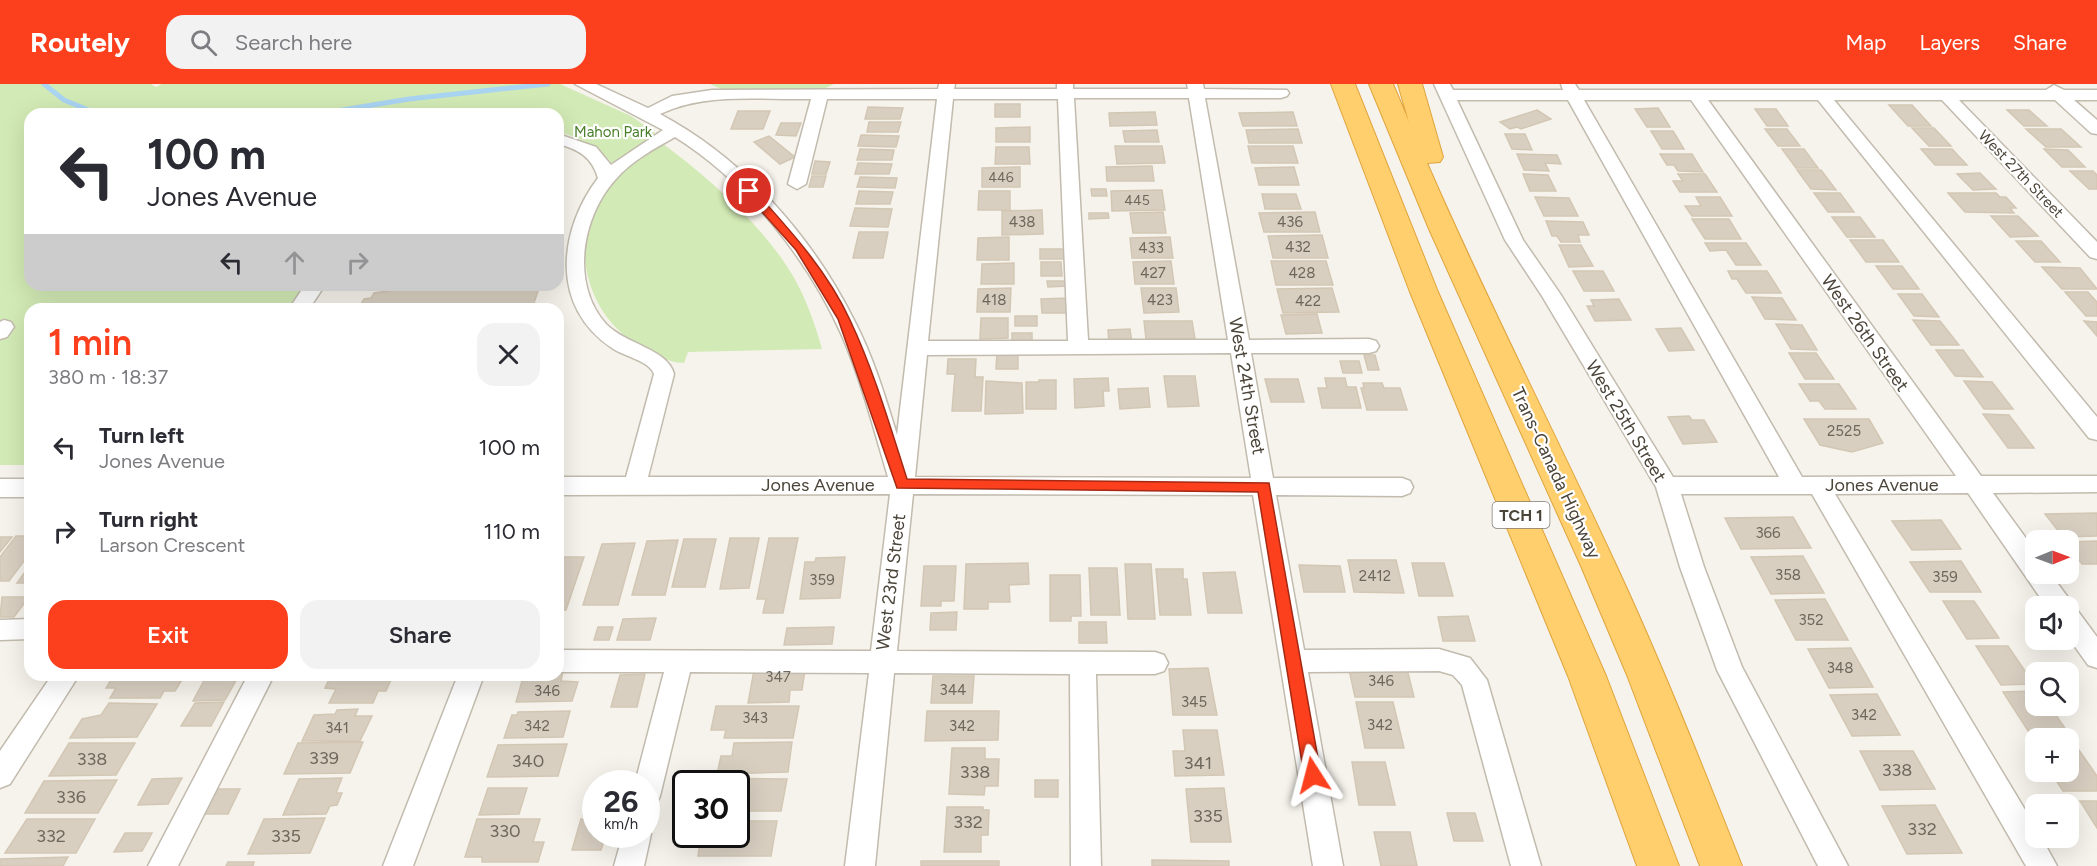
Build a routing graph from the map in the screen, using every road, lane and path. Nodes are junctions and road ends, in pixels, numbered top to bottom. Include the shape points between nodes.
1 (583, 84) edge
2 (1330, 84) edge
3 (1343, 84) edge
4 (1381, 84) edge
5 (1410, 84) edge
6 (1066, 88) edge
7 (1195, 88) edge
8 (946, 89) edge
9 (1445, 89) edge
10 (1570, 89) edge
11 (1864, 89) edge
12 (2053, 89) edge
13 (1281, 93) dead end
14 (820, 95) junction
15 (1695, 95) junction
16 (1822, 95) junction
17 (1946, 95) junction
18 (2097, 95) edge
19 (647, 114) junction
20 (2097, 129) edge
21 (675, 130) junction
22 (564, 142) edge
23 (1375, 167) junction
24 (607, 178) junction
25 (796, 184) dead end
26 (2097, 253) edge
27 (1471, 291) junction
28 (1240, 346) junction
29 (1369, 346) dead end
30 (918, 348) junction
31 (1078, 348) junction
32 (2097, 432) edge
33 (902, 484) junction
34 (1973, 484) junction
35 (2097, 484) edge
36 (635, 485) junction
37 (1806, 485) junction
38 (564, 486) edge
39 (1667, 486) junction
40 (1264, 487) junction
41 (1402, 487) dead end
42 (0, 488) edge
43 (24, 488) edge
44 (2025, 557) edge
45 (0, 630) edge
46 (24, 630) edge
47 (2079, 632) edge
48 (2097, 657) edge
49 (680, 660) junction
50 (564, 661) edge
51 (882, 661) junction
52 (1294, 661) junction
53 (1083, 663) junction
54 (1155, 663) dead end
55 (62, 681) edge
56 (258, 681) edge
57 (469, 681) edge
58 (652, 770) edge
59 (0, 775) edge
60 (634, 848) edge
61 (163, 866) edge
62 (398, 866) edge
63 (629, 866) edge
64 (860, 866) edge
65 (1086, 866) edge
66 (1328, 866) edge
67 (1526, 866) edge
68 (1658, 866) edge
69 (1723, 866) edge
70 (1833, 866) edge
71 (2042, 866) edge

1 - 19 street
2 - 23 highway
3 - 23 highway, TCH 1
4 - 27 highway, Trans-Canada Highway / TCH 1
5 - 27 highway
6 - 7 street
6 - 8 street
6 - 31 street
7 - 13 street
7 - 28 street, West 24th Street
8 - 14 street
8 - 30 street, West 23rd Street
9 - 10 street
9 - 39 street, West 25th Street via 1514,240
10 - 15 street
10 - 37 street
11 - 16 street
11 - 17 street
12 - 17 street
12 - 18 street
12 - 20 street
14 - 19 street via 684,98
14 - 25 street
15 - 16 street
15 - 34 street, West 26th Street
16 - 32 street
17 - 26 street, West 27th Street
19 - 21 street
21 - 24 street via 643,147
21 - 33 street via 733,175 800,249 819,277 844,319
22 - 24 street via 598,156
23 - 68 highway, TCH 1 via 1424,292 1552,590
24 - 36 street via 587,211 578,236 573,276 586,314 600,329 661,366 664,374
27 - 69 highway, Trans-Canada Highway / TCH 1 via 1599,566
28 - 29 street
28 - 31 street
28 - 40 street, West 24th Street
30 - 31 street
30 - 33 street, West 23rd Street
33 - 36 street, Jones Avenue
33 - 40 street, Jones Avenue
33 - 51 street, West 23rd Street
34 - 35 street, Jones Avenue
34 - 37 street, Jones Avenue
34 - 44 street, West 26th Street
36 - 38 street, Jones Avenue
37 - 39 street, Jones Avenue
37 - 71 street
39 - 70 street, West 25th Street via 1730,670
40 - 41 street, Jones Avenue
40 - 52 street, West 24th Street
42 - 43 street
45 - 46 street
47 - 48 street
49 - 50 street
49 - 51 street
49 - 58 street
51 - 53 street
51 - 64 street, West 23rd Street
52 - 66 street, West 24th Street
52 - 67 street via 1439,660 1461,666 1474,680
53 - 54 street
53 - 65 street
55 - 59 street
56 - 61 street
57 - 62 street
60 - 63 street

